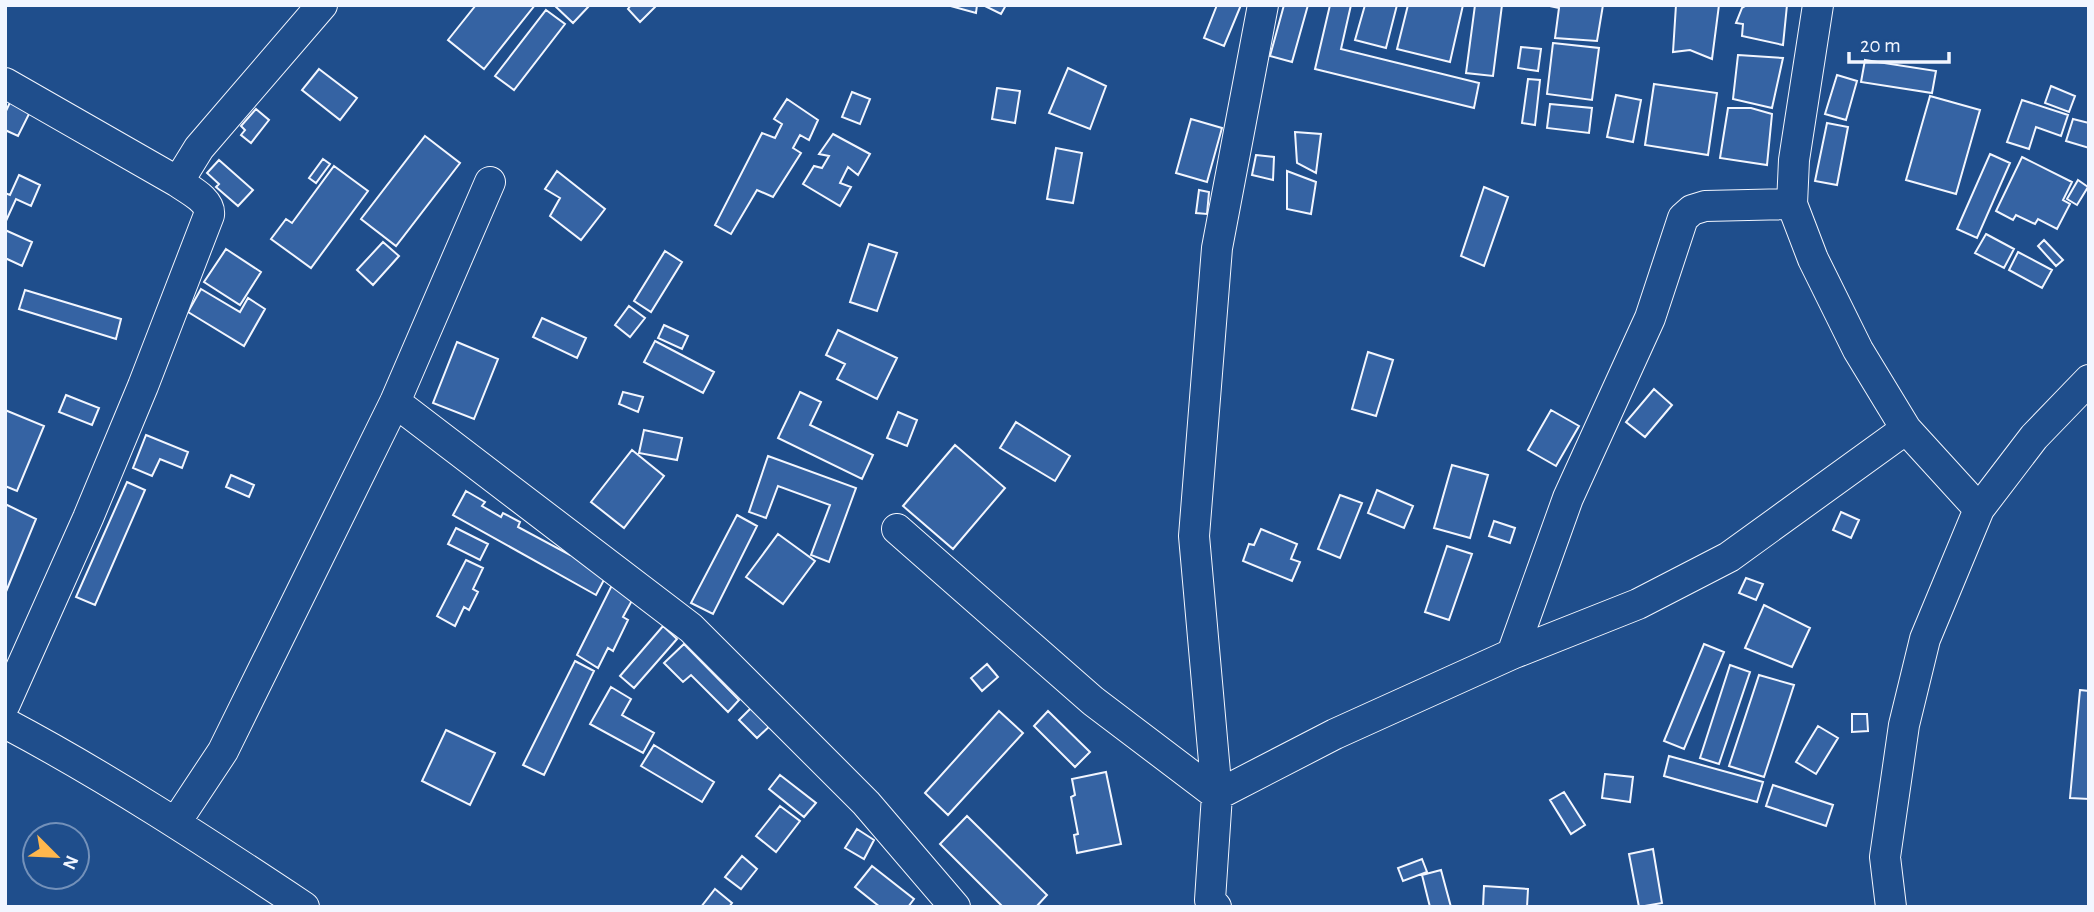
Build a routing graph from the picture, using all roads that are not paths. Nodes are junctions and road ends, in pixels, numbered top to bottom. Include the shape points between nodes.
1 (322, 5) edge
2 (1264, 5) edge
3 (1818, 5) edge
4 (5, 83) edge
5 (178, 182) junction
6 (490, 182) dead end
7 (1792, 204) junction
8 (2089, 380) edge
9 (395, 402) junction
10 (1906, 429) junction
11 (1979, 509) junction
12 (897, 529) dead end
13 (1512, 654) junction
14 (5, 704) edge
15 (5, 723) edge
16 (1217, 795) junction
17 (176, 822) junction
18 (1207, 905) edge
19 (304, 907) edge
20 (955, 907) edge
21 (1891, 907) edge

1 - 5 street via 199,148
2 - 16 street via 1217,248 1194,536
3 - 7 street via 1794,160
4 - 5 street
5 - 14 street via 207,203 209,215 133,410
6 - 9 street
7 - 10 street via 1813,259 1858,350
7 - 13 street via 1705,206 1683,218 1650,318 1568,498
8 - 11 street via 2034,437
9 - 17 street via 223,751
9 - 20 street via 691,628 866,803
10 - 11 street
10 - 13 street via 1729,557 1638,604
11 - 21 street via 1924,639 1904,725 1885,858
12 - 16 street via 1093,701
13 - 16 street via 1335,734
15 - 17 street
16 - 18 street
17 - 19 street

